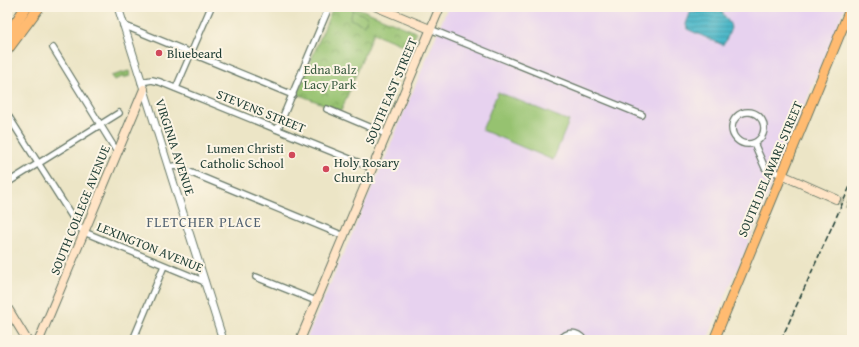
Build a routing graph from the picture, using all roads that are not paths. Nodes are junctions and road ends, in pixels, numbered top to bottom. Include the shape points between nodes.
1 (26, 7) edge
2 (38, 7) edge
3 (118, 7) edge
4 (211, 7) edge
5 (329, 7) edge
6 (377, 7) edge
7 (440, 7) edge
8 (851, 7) edge
9 (123, 25) junction
10 (430, 29) junction
11 (7, 36) edge
12 (53, 48) dead end
13 (7, 50) edge
14 (191, 53) junction
15 (143, 86) junction
16 (176, 88) junction
17 (293, 95) junction
18 (327, 109) dead end
19 (119, 113) dead end
20 (7, 114) edge
21 (642, 115) dead end
22 (100, 124) junction
23 (277, 129) junction
24 (386, 134) junction
25 (754, 143) junction
26 (117, 152) junction
27 (38, 163) junction
28 (168, 167) junction
29 (372, 168) junction
30 (782, 176) junction
31 (7, 183) edge
32 (836, 198) tunnel mouth
33 (84, 232) junction
34 (344, 236) junction
35 (164, 266) junction
36 (256, 277) dead end
37 (205, 282) junction
38 (316, 301) junction
39 (7, 307) edge
40 (27, 340) edge
41 (39, 340) edge
42 (133, 340) edge
43 (223, 340) edge
44 (300, 340) edge
45 (560, 340) edge
46 (584, 340) edge
47 (714, 340) edge

1 - 11 highway
2 - 13 highway
3 - 9 street, VIRGINIA AVENUE
4 - 14 street
5 - 17 street
6 - 10 main road
7 - 10 main road, SOUTH EAST STREET
8 - 30 main road, SOUTH DELAWARE STREET
9 - 14 street
9 - 15 street, VIRGINIA AVENUE
10 - 21 street
10 - 24 main road, SOUTH EAST STREET
12 - 22 street
14 - 16 street
14 - 17 street
15 - 16 street, STEVENS STREET via 149,80 156,80
15 - 26 main road, SOUTH COLLEGE AVENUE
15 - 28 street, VIRGINIA AVENUE
16 - 23 street, STEVENS STREET
17 - 23 street
18 - 24 street
19 - 22 street
20 - 27 street, LEXINGTON AVENUE
22 - 26 street
22 - 27 street
23 - 29 street, STEVENS STREET
24 - 29 main road, SOUTH EAST STREET
25 - 25 street via 763,135 764,122 754,113 743,113 736,117 733,123 733,135 743,144
25 - 30 street via 765,168
26 - 33 main road, SOUTH COLLEGE AVENUE
27 - 31 street
27 - 33 street, LEXINGTON AVENUE
28 - 34 street via 180,167
28 - 37 street, VIRGINIA AVENUE
29 - 34 main road, SOUTH EAST STREET
30 - 32 main road
30 - 47 main road, SOUTH DELAWARE STREET
33 - 35 street, LEXINGTON AVENUE
33 - 41 main road, SOUTH COLLEGE AVENUE
34 - 38 main road, SOUTH EAST STREET
35 - 37 street, LEXINGTON AVENUE
35 - 42 street
36 - 38 street
37 - 43 street, VIRGINIA AVENUE
38 - 44 main road, SOUTH EAST STREET
39 - 40 main road
45 - 46 street via 565,335 574,333

